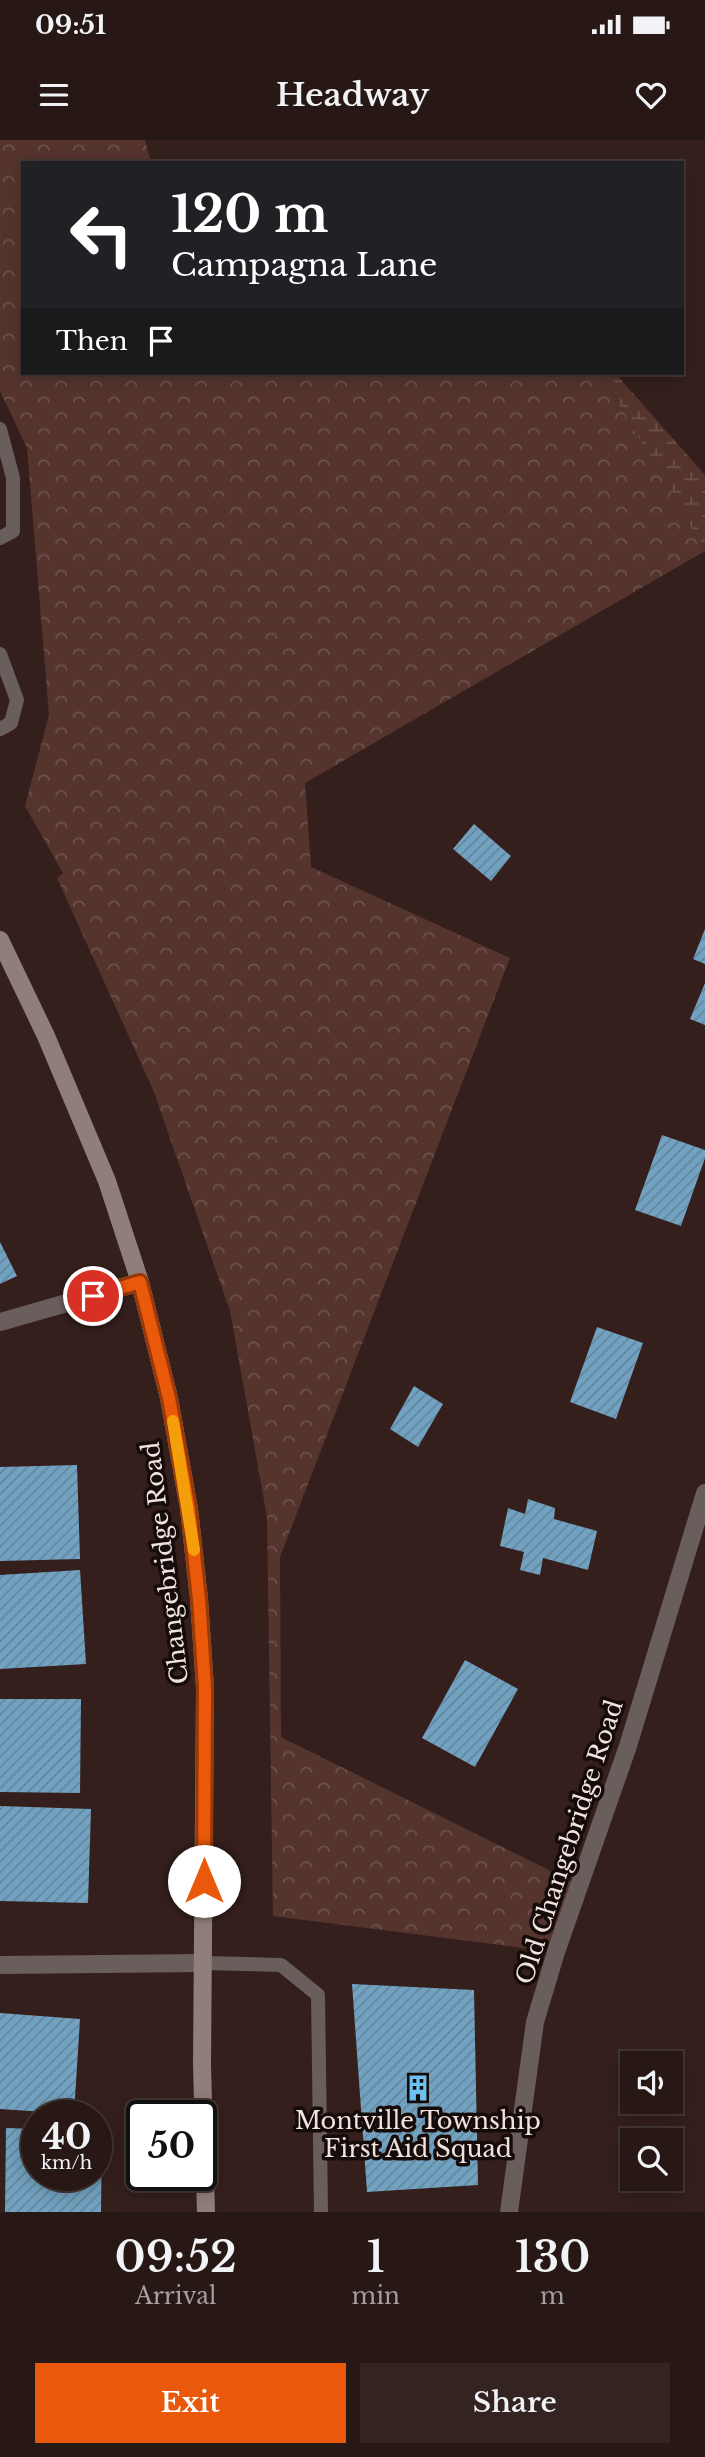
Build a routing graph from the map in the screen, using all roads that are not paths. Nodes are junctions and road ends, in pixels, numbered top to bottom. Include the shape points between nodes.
1 (0, 429) edge
2 (0, 538) edge
3 (0, 653) edge
4 (0, 729) edge
5 (0, 940) edge
6 (140, 1282) junction
7 (0, 1322) edge
8 (705, 1493) edge
9 (203, 1963) junction
10 (0, 1965) edge
11 (206, 2212) edge
12 (321, 2212) edge
13 (509, 2212) edge

1 - 2 lane via 13,478 13,531
3 - 4 lane via 18,700 11,723
5 - 6 main road, Changebridge Road via 107,1181
6 - 7 street
6 - 9 main road, Changebridge Road via 169,1398 199,1599 205,1688
8 - 13 street, Old Changebridge Road via 628,1746 535,2022
9 - 10 street
9 - 11 main road, Changebridge Road
9 - 12 lane via 281,1965 318,1996

